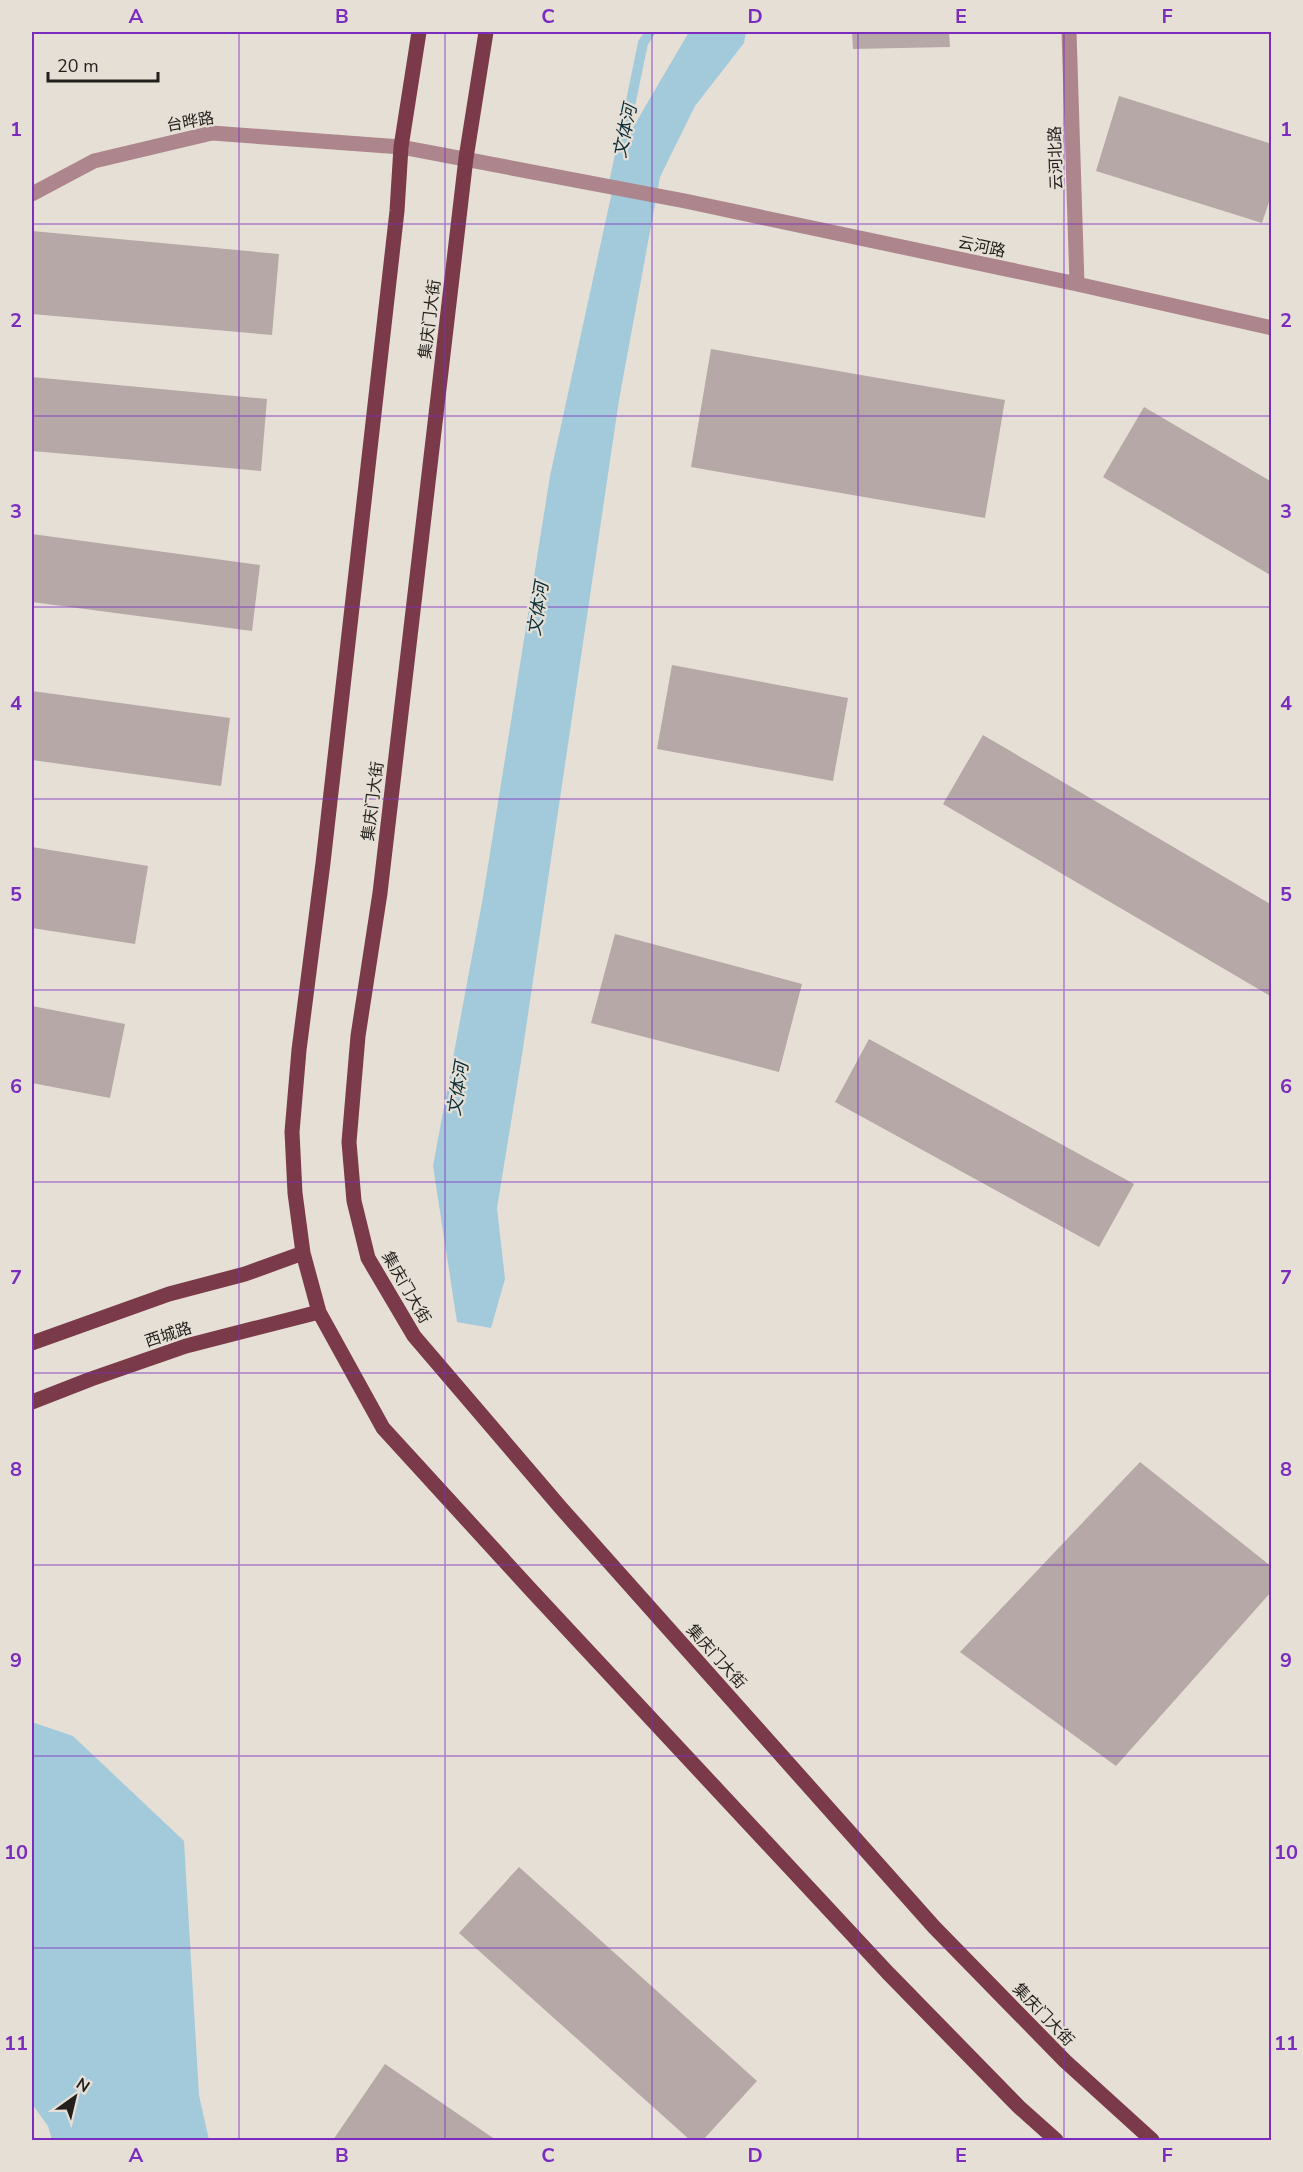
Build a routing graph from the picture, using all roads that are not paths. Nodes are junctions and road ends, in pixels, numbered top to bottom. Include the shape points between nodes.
1 (419, 32) edge
2 (486, 32) edge
3 (1069, 32) edge
4 (401, 147) junction
5 (466, 158) junction
6 (558, 176) joint
7 (32, 194) edge
8 (1077, 284) junction
9 (1272, 328) edge
10 (303, 1253) junction
11 (319, 1312) junction
12 (32, 1343) edge
13 (32, 1402) edge
14 (1056, 2140) edge
15 (1152, 2140) edge

1 - 4 main road
2 - 5 main road, 集庆门大街
3 - 8 street, 云河北路
4 - 5 street, 台晔路
4 - 7 street, 台晔路 via 212,133 94,161
4 - 10 main road via 397,211 299,1050 292,1132
5 - 6 street, 台晔路
5 - 15 main road, 集庆门大街 via 380,893 358,1035 349,1142 354,1201 368,1258 414,1336 561,1508 934,1927 1065,2061
6 - 8 street, 云河路
8 - 9 street, 云河路
10 - 11 main road
10 - 12 main road via 245,1274 169,1294
11 - 13 main road, 西城路 via 186,1346
11 - 14 main road via 383,1428 888,1973

